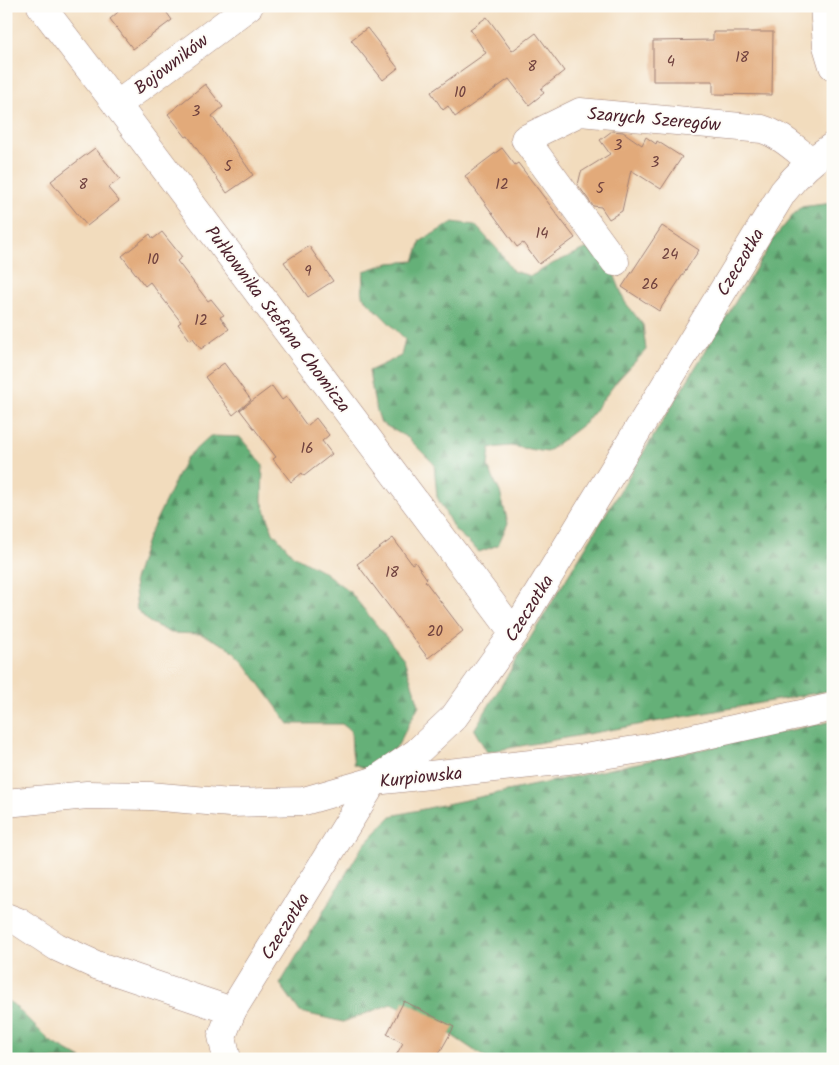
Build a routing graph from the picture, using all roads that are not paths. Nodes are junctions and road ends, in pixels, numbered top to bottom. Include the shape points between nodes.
1 (41, 6) edge
2 (249, 6) edge
3 (824, 6) edge
4 (833, 66) edge
5 (117, 105) junction
6 (822, 153) edge
7 (615, 262) dead end
8 (514, 633) junction
9 (833, 707) edge
10 (374, 781) junction
11 (6, 803) edge
12 (6, 917) edge
13 (232, 1011) junction
14 (227, 1059) edge

1 - 5 street, Pułkownika Stefana Chomicza
2 - 5 street, Bojowników
3 - 4 street
5 - 8 street, Pułkownika Stefana Chomicza
6 - 7 street, Szarych Szeregów via 762,129 580,112 525,139
6 - 8 street, Czeczotka via 783,192
8 - 10 street, Czeczotka via 454,717 417,752
9 - 10 street, Kurpiowska via 648,748 578,759
10 - 11 street, Kurpiowska via 304,801 230,803 150,796 87,795
10 - 13 street, Czeczotka
12 - 13 street via 96,965
13 - 14 street, Czeczotka via 222,1036

